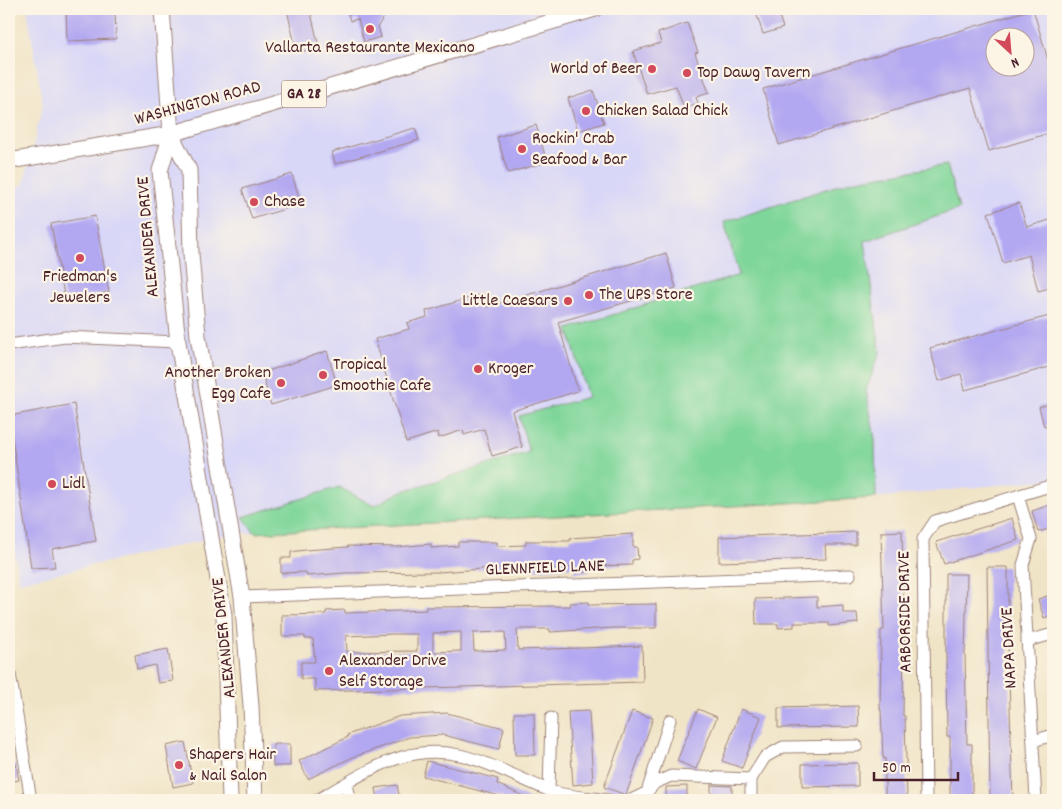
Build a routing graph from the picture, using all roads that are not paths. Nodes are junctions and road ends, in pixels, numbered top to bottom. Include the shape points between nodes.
1 (162, 9) edge
2 (595, 9) edge
3 (170, 134) junction
4 (9, 161) edge
5 (178, 342) junction
6 (9, 345) edge
7 (1053, 485) edge
8 (1018, 496) junction
9 (850, 575) dead end
10 (242, 597) junction
11 (1053, 634) edge
12 (1027, 641) junction
13 (9, 668) edge
14 (551, 718) dead end
15 (670, 720) dead end
16 (1053, 735) edge
17 (1033, 741) junction
18 (856, 746) dead end
19 (751, 779) junction
20 (347, 783) junction
21 (549, 790) junction
22 (646, 797) edge
23 (574, 798) edge
24 (31, 800) edge
25 (230, 800) edge
26 (255, 800) edge
27 (317, 800) edge
28 (350, 800) edge
29 (608, 800) edge
30 (631, 800) edge
31 (751, 800) edge
32 (926, 800) edge
33 (1036, 800) edge

1 - 3 main road
2 - 3 main road, WASHINGTON ROAD / GA 28
3 - 4 main road, WASHINGTON ROAD / GA 28
3 - 5 main road, ALEXANDER DRIVE via 160,172
3 - 10 main road, ALEXANDER DRIVE via 189,170 191,254 198,336
5 - 6 street via 64,337
5 - 25 main road, ALEXANDER DRIVE via 224,615
7 - 8 street, ARBORSIDE DRIVE
8 - 12 street, NAPA DRIVE via 1031,539 1023,565
8 - 32 street, ARBORSIDE DRIVE via 935,521 923,538
9 - 10 street, GLENNFIELD LANE
10 - 26 main road, ALEXANDER DRIVE
11 - 12 street
12 - 17 street, NAPA DRIVE
13 - 24 street
14 - 21 street
15 - 22 street
16 - 17 street
17 - 33 street, NAPA DRIVE
18 - 19 street via 783,747 765,757
19 - 22 street via 671,776 655,783
19 - 31 street
20 - 21 street via 403,756 438,752 482,760
20 - 27 street
20 - 28 street
21 - 23 street
22 - 30 street
23 - 29 street

